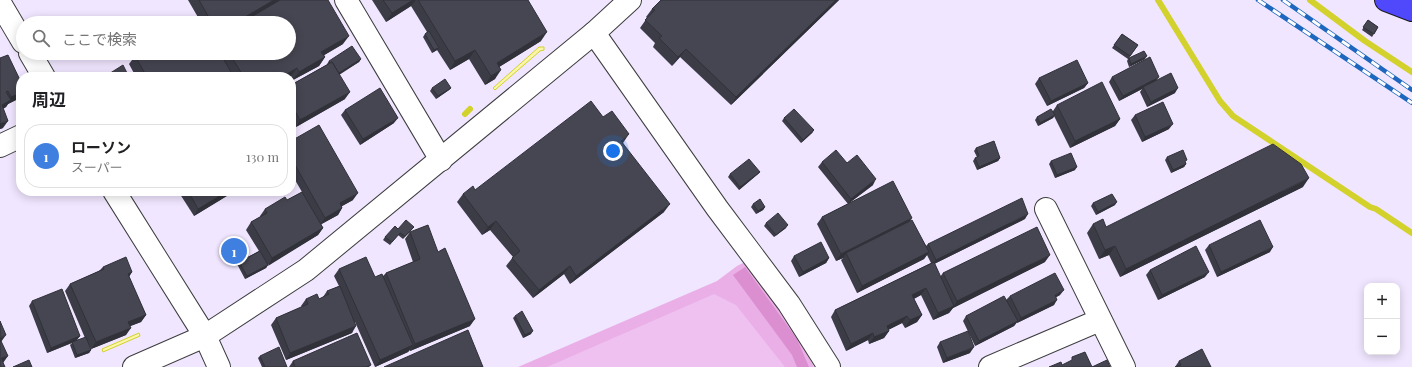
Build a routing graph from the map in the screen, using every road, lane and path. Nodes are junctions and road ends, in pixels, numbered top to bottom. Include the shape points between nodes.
1 (346, 0) edge
2 (630, 0) edge
3 (1386, 0) edge
4 (0, 3) edge
5 (1412, 10) edge
6 (16, 30) edge
7 (594, 33) junction
8 (34, 60) edge
9 (41, 72) edge
10 (16, 138) edge
11 (0, 146) edge
12 (441, 160) junction
13 (117, 196) edge
14 (1046, 209) dead end
15 (1100, 320) junction
16 (205, 336) junction
17 (134, 367) edge
18 (219, 367) edge
19 (829, 367) edge
20 (990, 367) edge
21 (1124, 367) edge

1 - 12 street
2 - 7 street
3 - 5 highway
4 - 6 street
7 - 12 street
7 - 19 street via 716,208 789,304
8 - 9 street
10 - 11 street
12 - 16 street via 306,270
13 - 16 street
14 - 15 street
15 - 20 street
15 - 21 street
16 - 17 street
16 - 18 street

